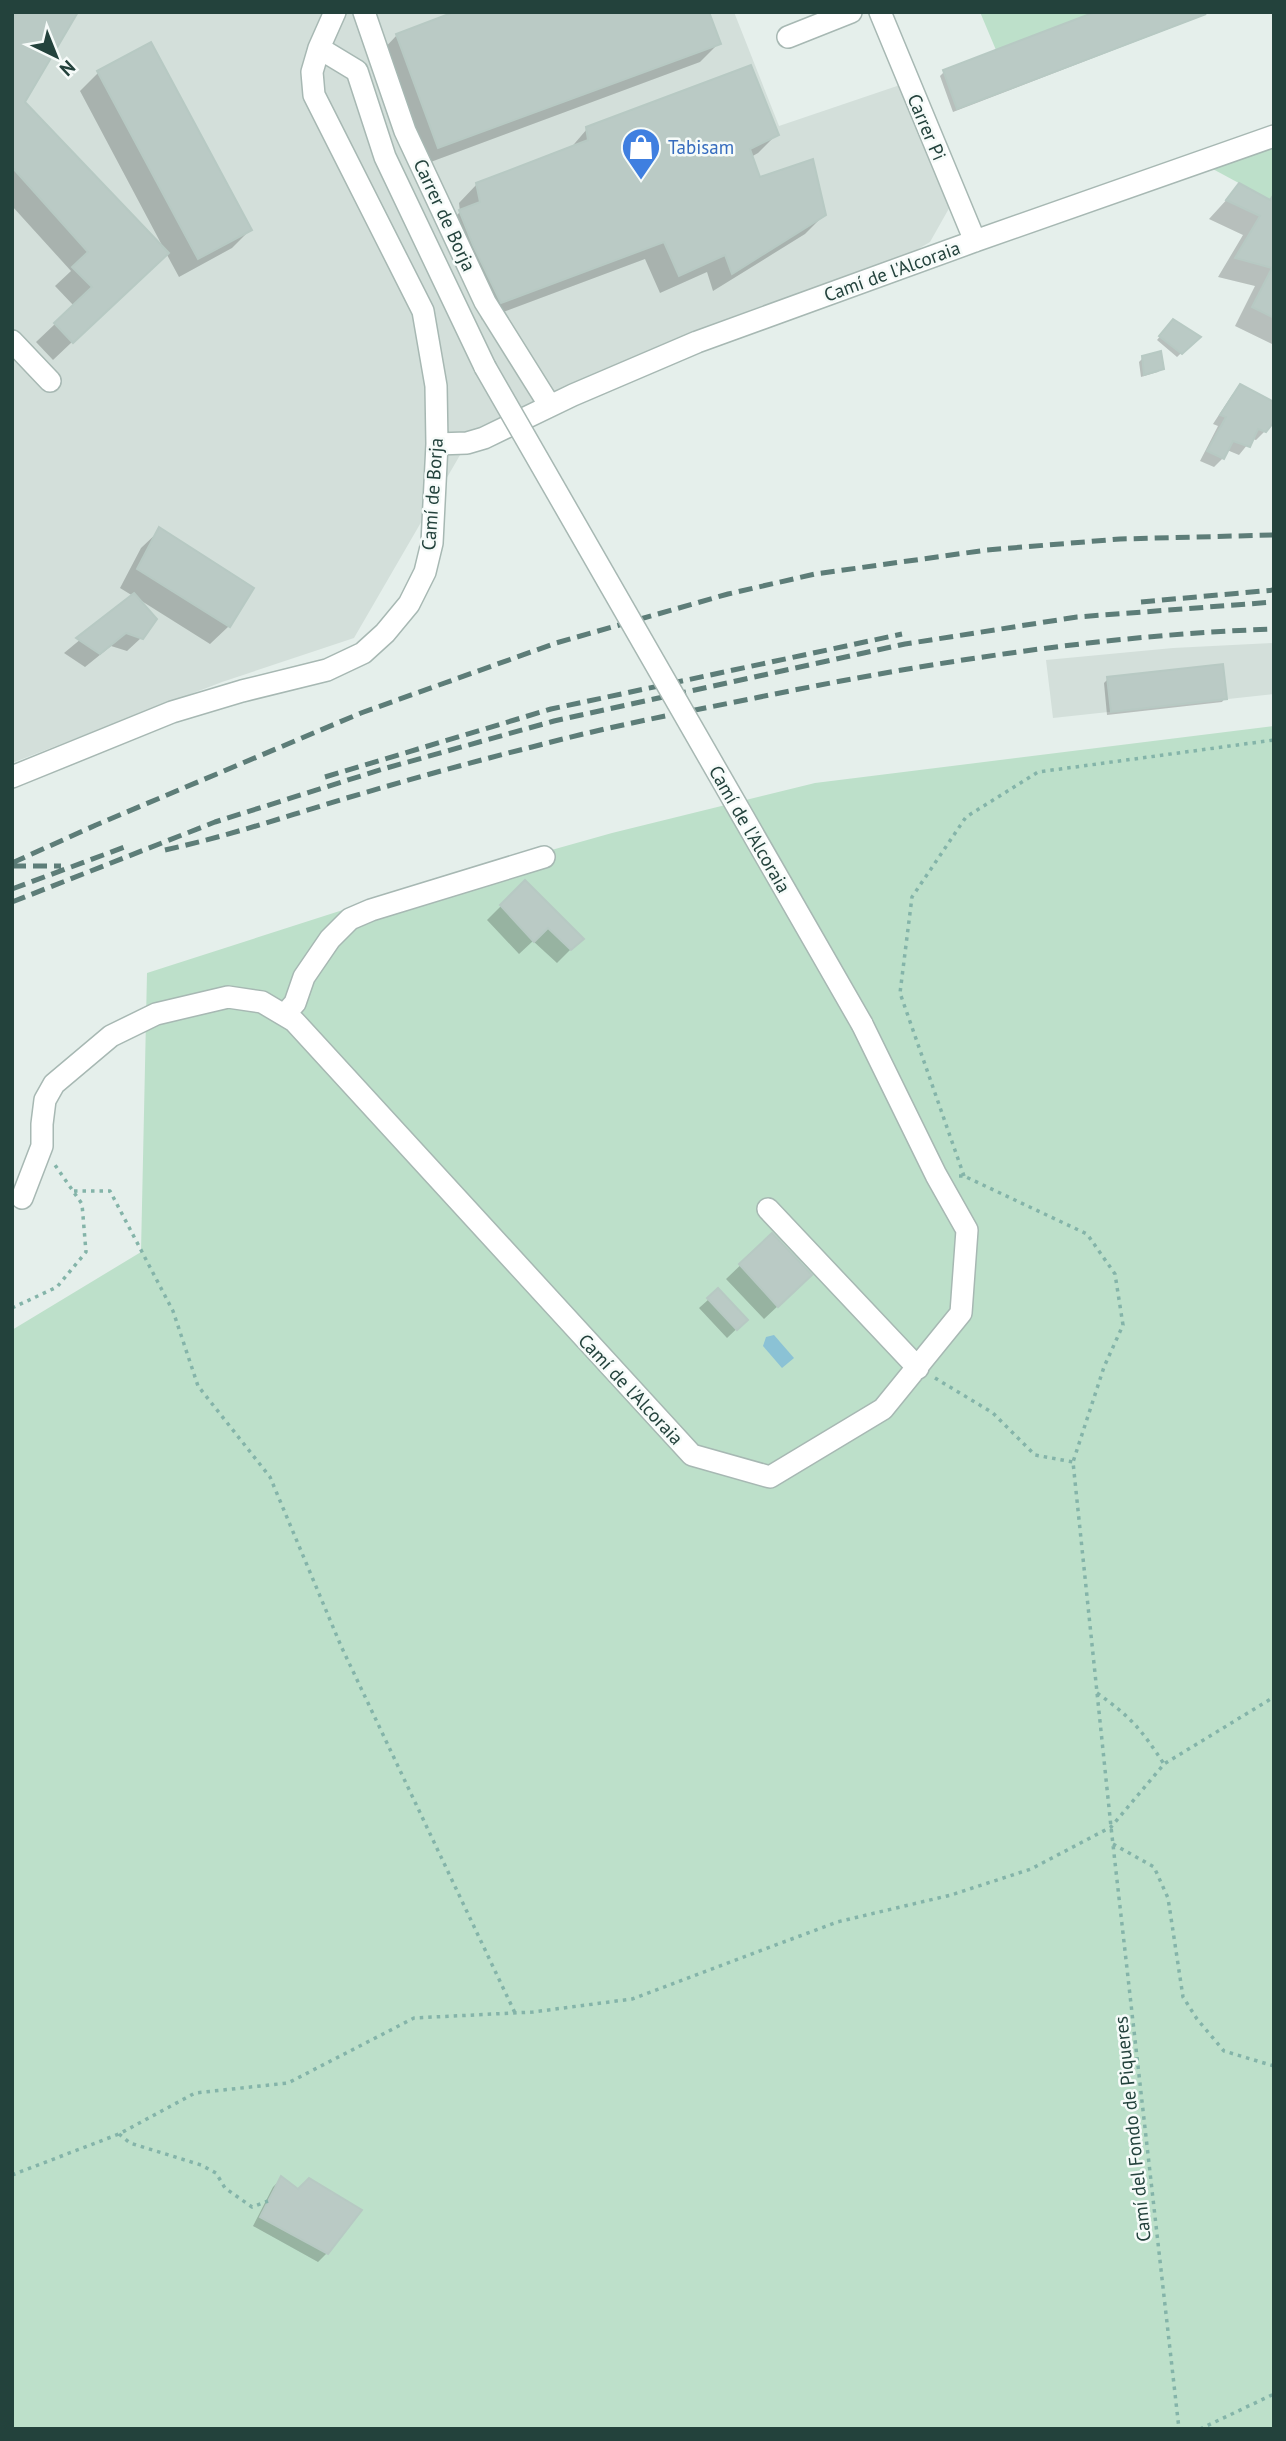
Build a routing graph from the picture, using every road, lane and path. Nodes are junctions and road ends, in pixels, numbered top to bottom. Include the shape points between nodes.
1 (335, 12) edge
2 (364, 12) edge
3 (851, 12) edge
4 (880, 12) edge
5 (788, 37) dead end
6 (319, 48) junction
7 (1274, 136) edge
8 (975, 241) junction
9 (12, 341) edge
10 (50, 381) dead end
11 (550, 406) junction
12 (437, 444) junction
13 (1274, 740) edge
14 (12, 777) edge
15 (544, 857) dead end
16 (285, 1014) junction
17 (43, 1146) junction
18 (936, 1175) junction
19 (964, 1177) junction
20 (74, 1191) junction
21 (22, 1198) dead end
22 (768, 1209) dead end
23 (12, 1308) edge
24 (918, 1368) junction
25 (1073, 1462) junction
26 (1097, 1693) junction
27 (1274, 1697) edge
28 (1164, 1764) junction
29 (1111, 1827) junction
30 (1114, 1844) junction
31 (515, 2013) junction
32 (1274, 2066) edge
33 (119, 2134) junction
34 (12, 2175) edge
35 (268, 2201) dead end
36 (1274, 2394) edge
37 (1179, 2429) edge
38 (1200, 2429) edge

1 - 6 street, Camí de Borja
2 - 11 street, Carrer de Borja via 405,131 485,302
3 - 5 street
4 - 8 street, Carrer Pi
6 - 12 street, Camí de Borja via 312,72 314,95 423,311 436,386
6 - 18 street, Camí de l'Alcoraia, bridge via 357,71 385,158 485,368 862,1024
7 - 8 street, Camí de l'Alcoraia
8 - 11 street, Camí de l'Alcoraia via 697,342
9 - 10 street
11 - 12 street, Camí de l'Alcoraia via 467,443
12 - 14 street, Camí de Borja via 432,543 425,572 409,604 363,653 327,670 172,712
13 - 19 path via 1038,772 966,817 912,897 900,993
15 - 16 street via 350,919 307,972 295,1003
16 - 17 street, Camí de l'Alcoraia via 262,1002 228,997 156,1014 111,1037 54,1084 45,1100
16 - 24 street, Camí de l'Alcoraia via 692,1455 771,1477 883,1409
17 - 20 path
17 - 21 street, Camí de l'Alcoraia
18 - 19 path
18 - 24 street, Camí de l'Alcoraia via 967,1230 961,1313
19 - 25 path via 1087,1234 1115,1274 1123,1325
20 - 23 path via 82,1204 86,1252 57,1287
20 - 31 path via 110,1191 173,1311 198,1386 271,1477 341,1647
22 - 24 street
24 - 25 path via 993,1413 1034,1455
25 - 26 path, Camí del Fondo de Piqueres
26 - 28 path via 1140,1728
26 - 29 path, Camí del Fondo de Piqueres
27 - 28 path
28 - 29 path
29 - 30 path, Camí del Fondo de Piqueres
29 - 31 path via 1031,1868 951,1895 837,1922 632,1999
30 - 32 path via 1154,1867 1159,1877 1168,1898 1183,1997 1197,2019 1224,2051
30 - 37 path, Camí del Fondo de Piqueres
31 - 33 path via 414,2018 288,2082 195,2093
33 - 34 path
33 - 35 path via 130,2143 216,2173 225,2188 252,2207
36 - 38 path

